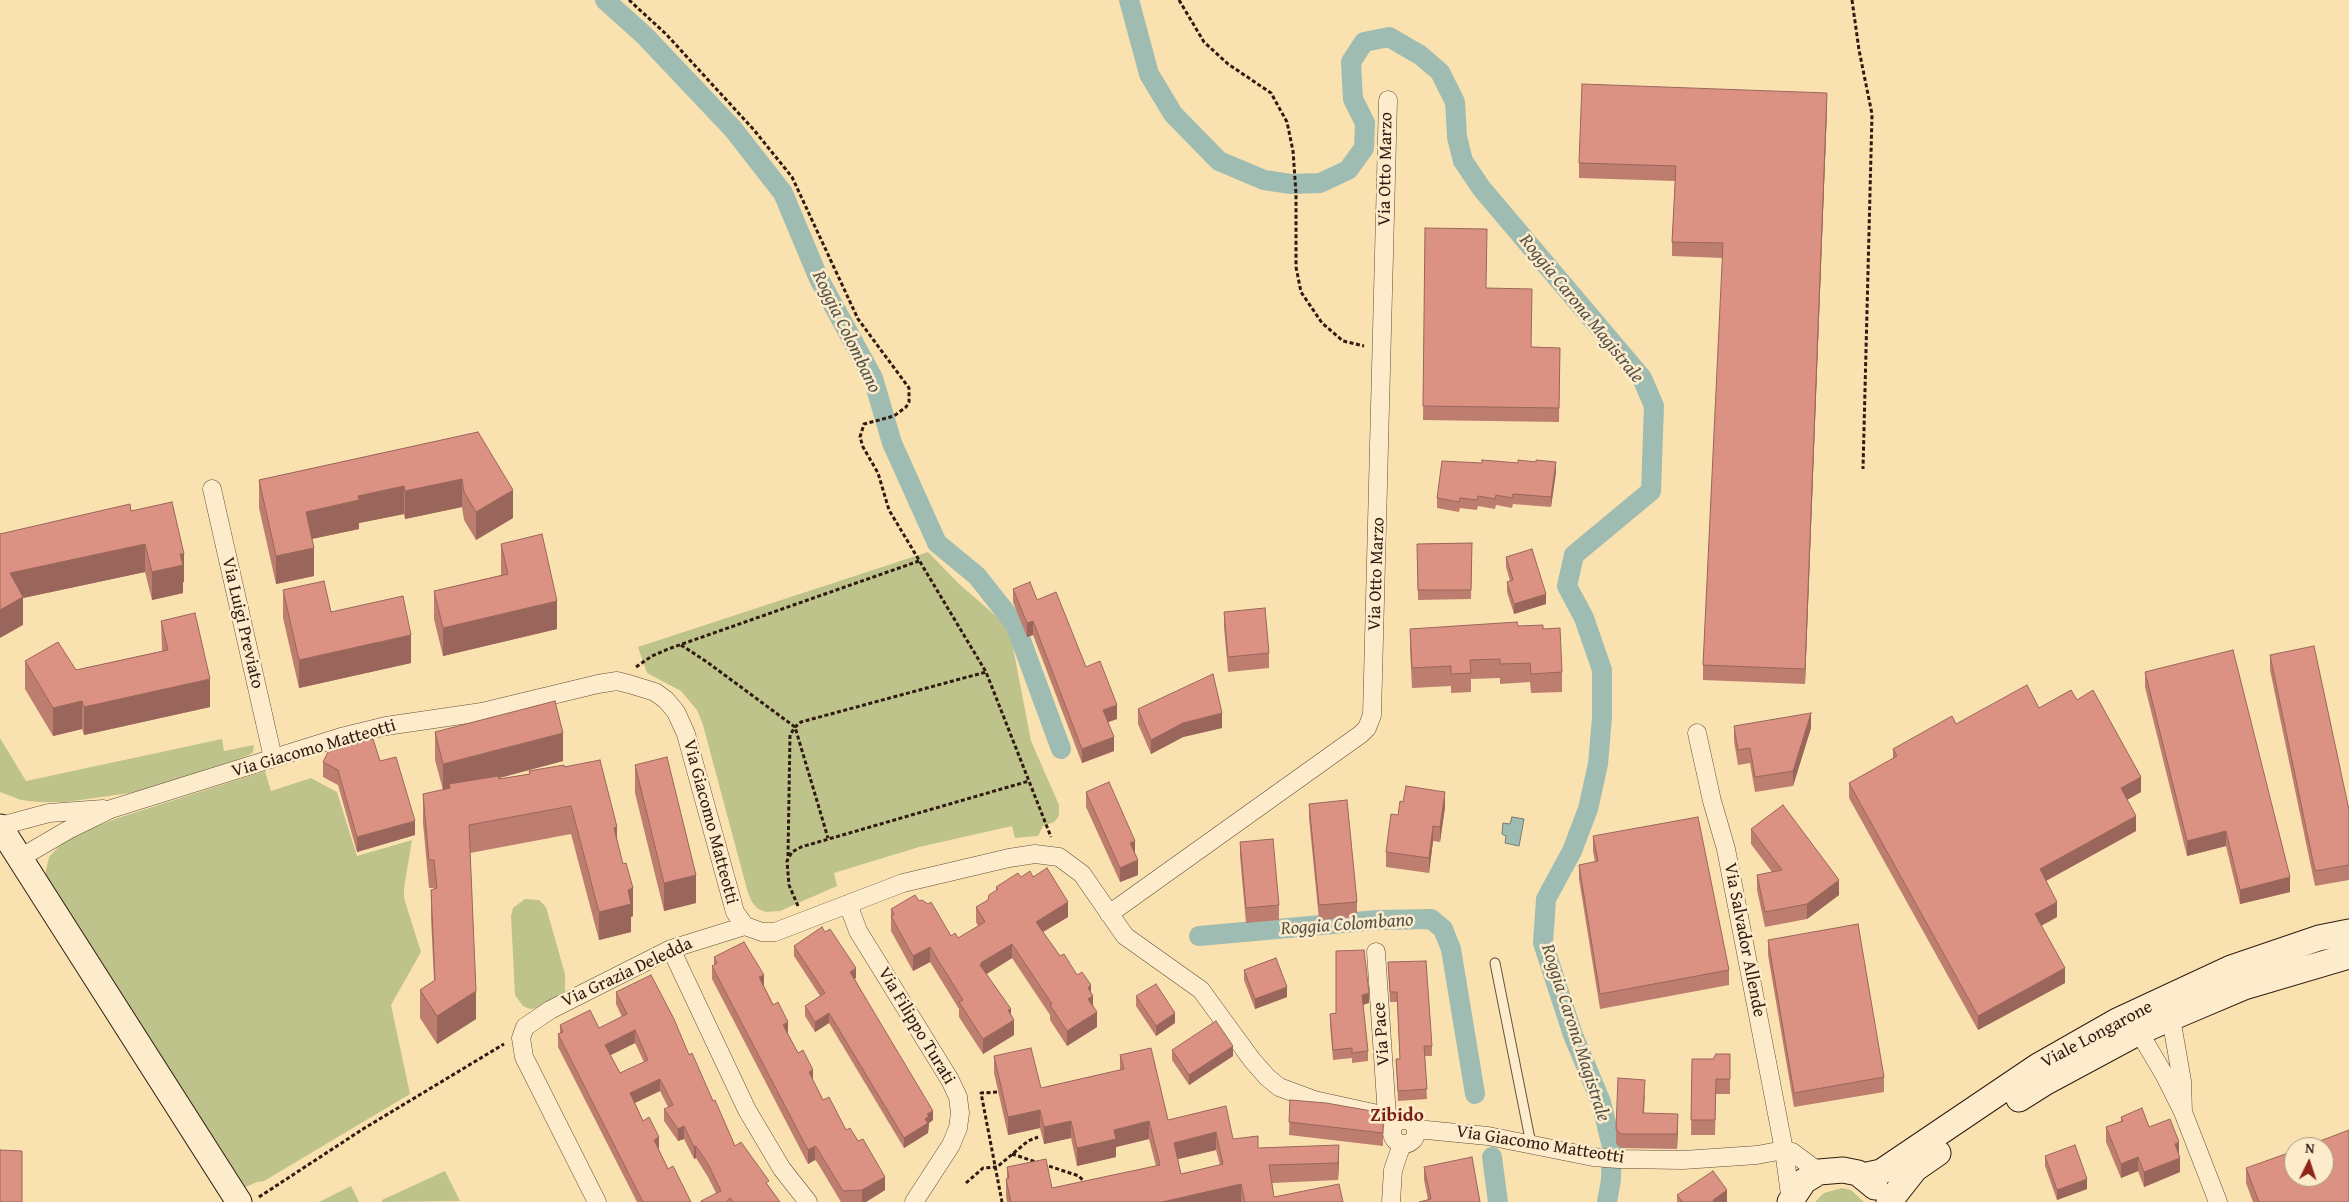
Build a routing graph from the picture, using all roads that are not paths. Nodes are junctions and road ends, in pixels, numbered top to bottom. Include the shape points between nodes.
1 (1388, 100) dead end
2 (212, 488) dead end
3 (1697, 733) dead end
4 (273, 758) junction
5 (111, 809) junction
6 (0, 826) edge
7 (20, 858) junction
8 (848, 904) junction
9 (1109, 914) junction
10 (745, 926) junction
11 (2349, 932) edge
12 (671, 949) junction
13 (1376, 952) dead end
14 (2349, 956) edge
15 (1495, 963) dead end
16 (2147, 1007) junction
17 (2171, 1018) junction
18 (2139, 1032) junction
19 (2183, 1112) junction
20 (1392, 1119) junction
21 (1416, 1129) junction
22 (1402, 1144) junction
23 (1531, 1144) junction
24 (1784, 1150) junction
25 (1819, 1172) junction
26 (1863, 1176) junction
27 (239, 1202) edge
28 (597, 1202) edge
29 (808, 1202) edge
30 (914, 1202) edge
31 (1390, 1202) edge
32 (1790, 1202) edge
33 (1884, 1202) edge
34 (1889, 1202) edge
35 (2218, 1202) edge

1 - 9 street, Via Otto Marzo via 1374,707 1370,722 1361,734
2 - 4 street, Via Luigi Previato
3 - 24 street, Via Salvador Allende via 1726,849
4 - 5 street, Via Giacomo Matteotti
4 - 10 street, Via Giacomo Matteotti via 386,726 482,712 598,684 617,681 655,692 676,712 686,734 734,912
5 - 6 street, Via Giacomo Matteotti via 49,813
5 - 7 street, Via Giacomo Matteotti
6 - 7 main road
7 - 27 main road
8 - 9 street, Via Giacomo Matteotti via 903,883 1035,854 1059,856 1082,874
8 - 10 street, Via Giacomo Matteotti via 775,932 762,932
8 - 30 street, Via Filippo Turati via 858,931 958,1097 958,1128 951,1145
9 - 20 street via 1125,936 1201,990 1252,1060 1279,1087 1314,1100
10 - 12 street, Via Grazia Deledda
11 - 16 main road, Viale Longarone via 2319,938 2231,968
12 - 28 street, Via Grazia Deledda via 550,1010 525,1027 521,1038 524,1057
12 - 29 street via 746,1110 782,1168
13 - 20 street, Via Pace
14 - 17 main road, Viale Longarone via 2244,987
15 - 23 lane
16 - 17 street
16 - 18 street
16 - 26 main road, Viale Longarone via 2038,1066 1881,1172
17 - 18 main road, Viale Longarone
17 - 19 street via 2182,1081
18 - 19 street
18 - 34 main road, Viale Longarone via 2046,1082 1923,1163
19 - 35 street
20 - 21 street via 1410,1121
20 - 22 street via 1393,1136
21 - 22 street via 1413,1140
21 - 23 street, Via Giacomo Matteotti via 1453,1131
22 - 31 street via 1393,1170
23 - 24 street, Via Giacomo Matteotti via 1618,1159 1683,1160
24 - 25 street via 1792,1152
24 - 32 street, Via Salvador Allende
25 - 26 main road via 1843,1170
25 - 32 main road via 1804,1181
26 - 33 main road via 1874,1185

